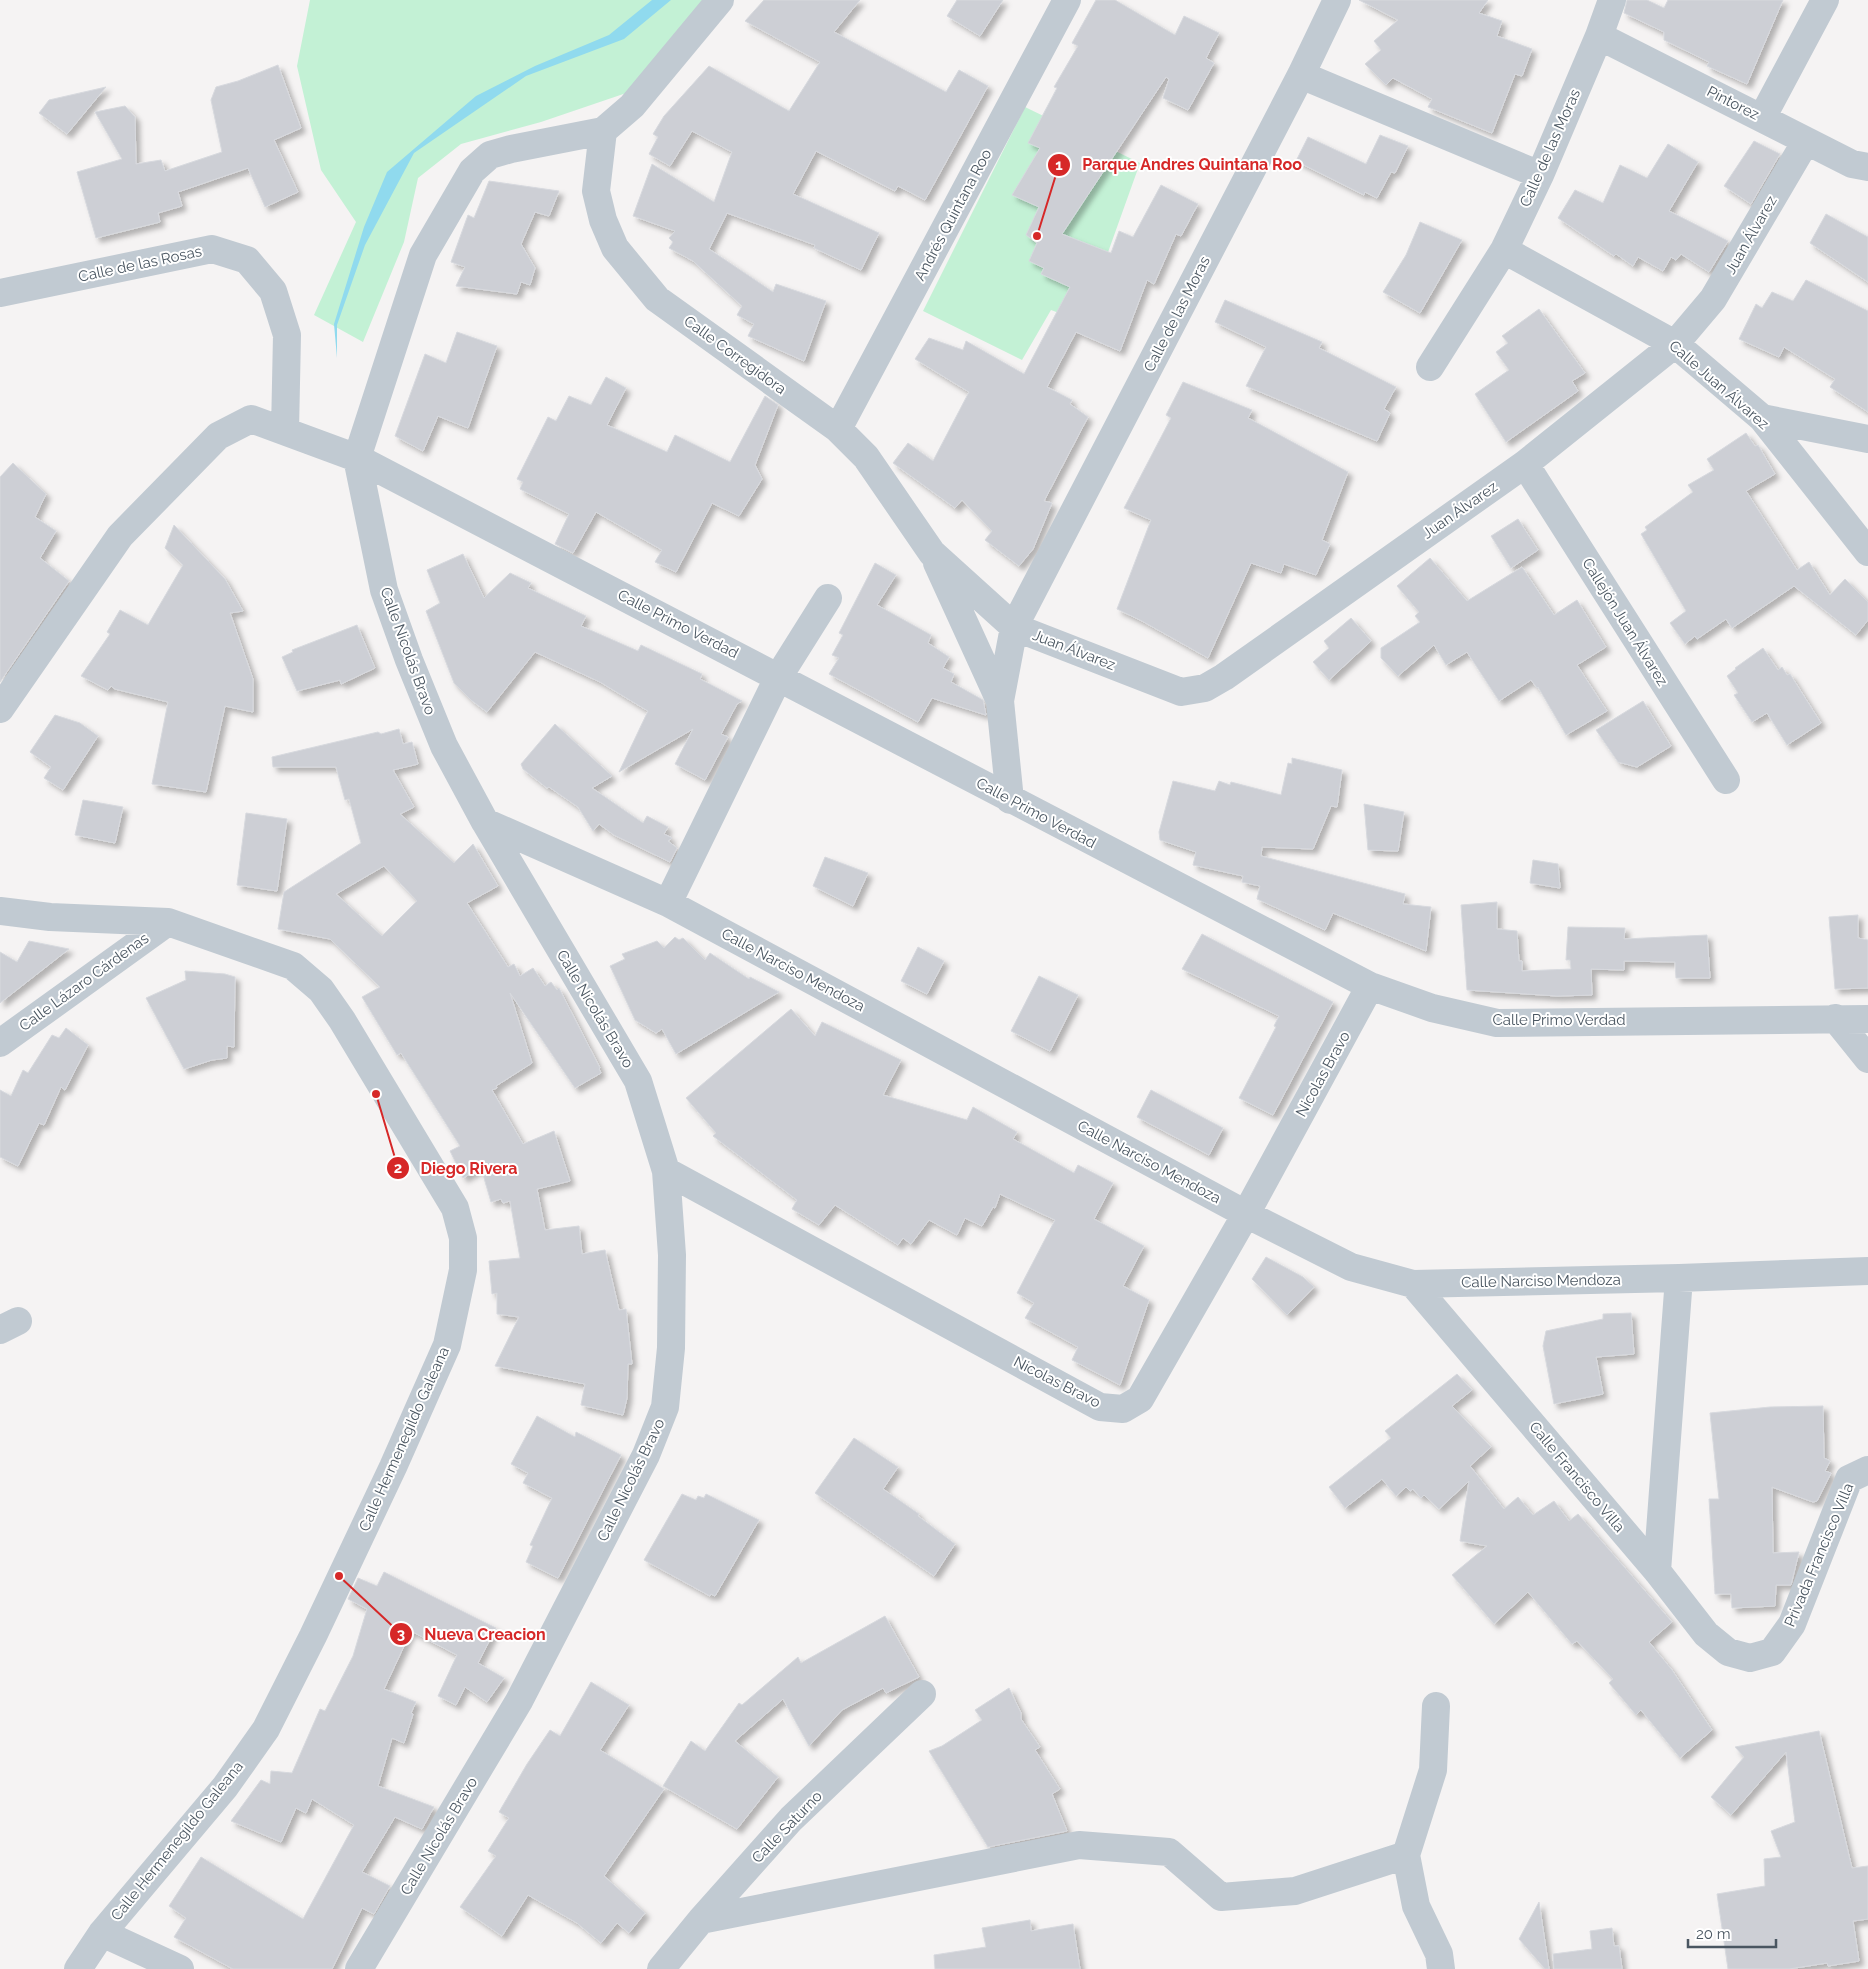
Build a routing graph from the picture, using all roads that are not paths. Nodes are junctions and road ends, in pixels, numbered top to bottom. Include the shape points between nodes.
1 (720, 0) edge
2 (1067, 0) edge
3 (1337, 0) edge
4 (1612, 0) edge
5 (1825, 0) edge
6 (1599, 36) junction
7 (1301, 75) junction
8 (1762, 118) junction
9 (603, 131) junction
10 (1806, 141) junction
11 (1868, 167) edge
12 (1540, 175) junction
13 (1504, 250) junction
14 (0, 293) edge
15 (1675, 344) junction
16 (1430, 367) dead end
17 (1762, 418) junction
18 (838, 429) junction
19 (285, 431) junction
20 (1868, 439) edge
21 (357, 458) junction
22 (1525, 464) junction
23 (1868, 552) edge
24 (932, 553) junction
25 (828, 598) dead end
26 (1014, 627) junction
27 (779, 676) junction
28 (1000, 701) junction
29 (0, 709) edge
30 (1726, 780) dead end
31 (1010, 800) junction
32 (485, 822) junction
33 (668, 902) junction
34 (0, 911) edge
35 (168, 922) junction
36 (1370, 986) junction
37 (1835, 1018) junction
38 (1868, 1019) edge
39 (0, 1043) edge
40 (1868, 1059) edge
41 (666, 1171) junction
42 (1246, 1214) junction
43 (1868, 1271) edge
44 (1679, 1278) junction
45 (1413, 1284) junction
46 (1868, 1470) edge
47 (1657, 1571) junction
48 (1750, 1658) joint
49 (922, 1694) dead end
50 (1436, 1706) dead end
51 (1406, 1855) junction
52 (701, 1920) junction
53 (102, 1933) junction
54 (78, 1969) edge
55 (180, 1969) edge
56 (359, 1969) edge
57 (661, 1969) edge
58 (1441, 1969) edge

1 - 9 street via 632,106
2 - 18 street, Andrés Quintana Roo
3 - 7 street, Calle de las Moras
4 - 6 street, Calle de las Moras
5 - 8 street
6 - 8 street, Pintorez
6 - 12 street, Calle de las Moras
7 - 12 street
7 - 26 street, Calle de las Moras
8 - 10 street, Pintorez
9 - 18 street, Calle Corregidora via 596,191 603,220 615,248 657,299
9 - 21 street, Calle Nicolás Bravo via 490,155 472,171 423,255
10 - 11 street, Pintorez via 1852,164
10 - 15 street, Juan Álvarez via 1713,299
12 - 13 street, Calle de las Moras
13 - 15 street, Calle Juan Álvarez
13 - 16 street, Calle de las Moras
14 - 19 street, Calle de las Rosas via 212,249 247,260 273,291 287,336
15 - 17 street, Calle Juan Álvarez
15 - 22 street, Juan Álvarez
17 - 20 street
17 - 23 street, Calle Juan Álvarez
18 - 24 street, Calle Corregidora via 866,457
19 - 21 street, Calle Primo Verdad
19 - 29 street, Calle Primo Verdad via 251,419 218,436 120,536
21 - 27 street, Calle Primo Verdad
21 - 32 street, Calle Nicolás Bravo via 384,590 444,746
22 - 26 street, Juan Álvarez via 1205,688 1181,692
22 - 30 street, Callejón Juan Álvarez
24 - 26 street, Calle Corregidora
24 - 28 street, Calle Corregidora
25 - 27 street
26 - 28 street, Calle Corregidora
27 - 31 street, Calle Primo Verdad
27 - 33 street
28 - 31 street, Calle Corregidora
31 - 36 street, Calle Primo Verdad
32 - 33 street, Calle Narciso Mendoza
32 - 41 street, Calle Nicolás Bravo via 638,1081
33 - 42 street, Calle Narciso Mendoza
34 - 35 street, Calle Hermenegildo Galeana via 50,917
35 - 39 street, Calle Lázaro Cárdenas
35 - 53 street, Calle Hermenegildo Galeana via 293,966 321,990 454,1208 464,1238 463,1270 443,1354 389,1476 266,1729 225,1787
36 - 37 street, Calle Primo Verdad via 1432,1008 1497,1023
36 - 42 street, Nicolas Bravo
37 - 38 street, Calle Primo Verdad
37 - 40 street
41 - 42 street, Nicolas Bravo via 1100,1407 1123,1409 1140,1400
41 - 56 street, Calle Nicolás Bravo via 672,1264 671,1348 665,1408 646,1455 519,1701
42 - 45 street, Calle Narciso Mendoza via 1351,1267
43 - 44 street, Calle Narciso Mendoza
44 - 45 street, Calle Narciso Mendoza
44 - 47 street
45 - 47 street, Calle Francisco Villa
46 - 48 street, Privada Francisco Villa via 1849,1478 1792,1624 1772,1652
47 - 48 street, Calle Francisco Villa via 1706,1634 1728,1652
49 - 52 street, Calle Saturno via 791,1819
50 - 51 street via 1433,1770
51 - 52 street via 1295,1891 1220,1897 1169,1852 1080,1845
51 - 58 street via 1416,1906 1439,1954
52 - 57 street, Calle Saturno
53 - 54 street, Calle Hermenegildo Galeana
53 - 55 street

